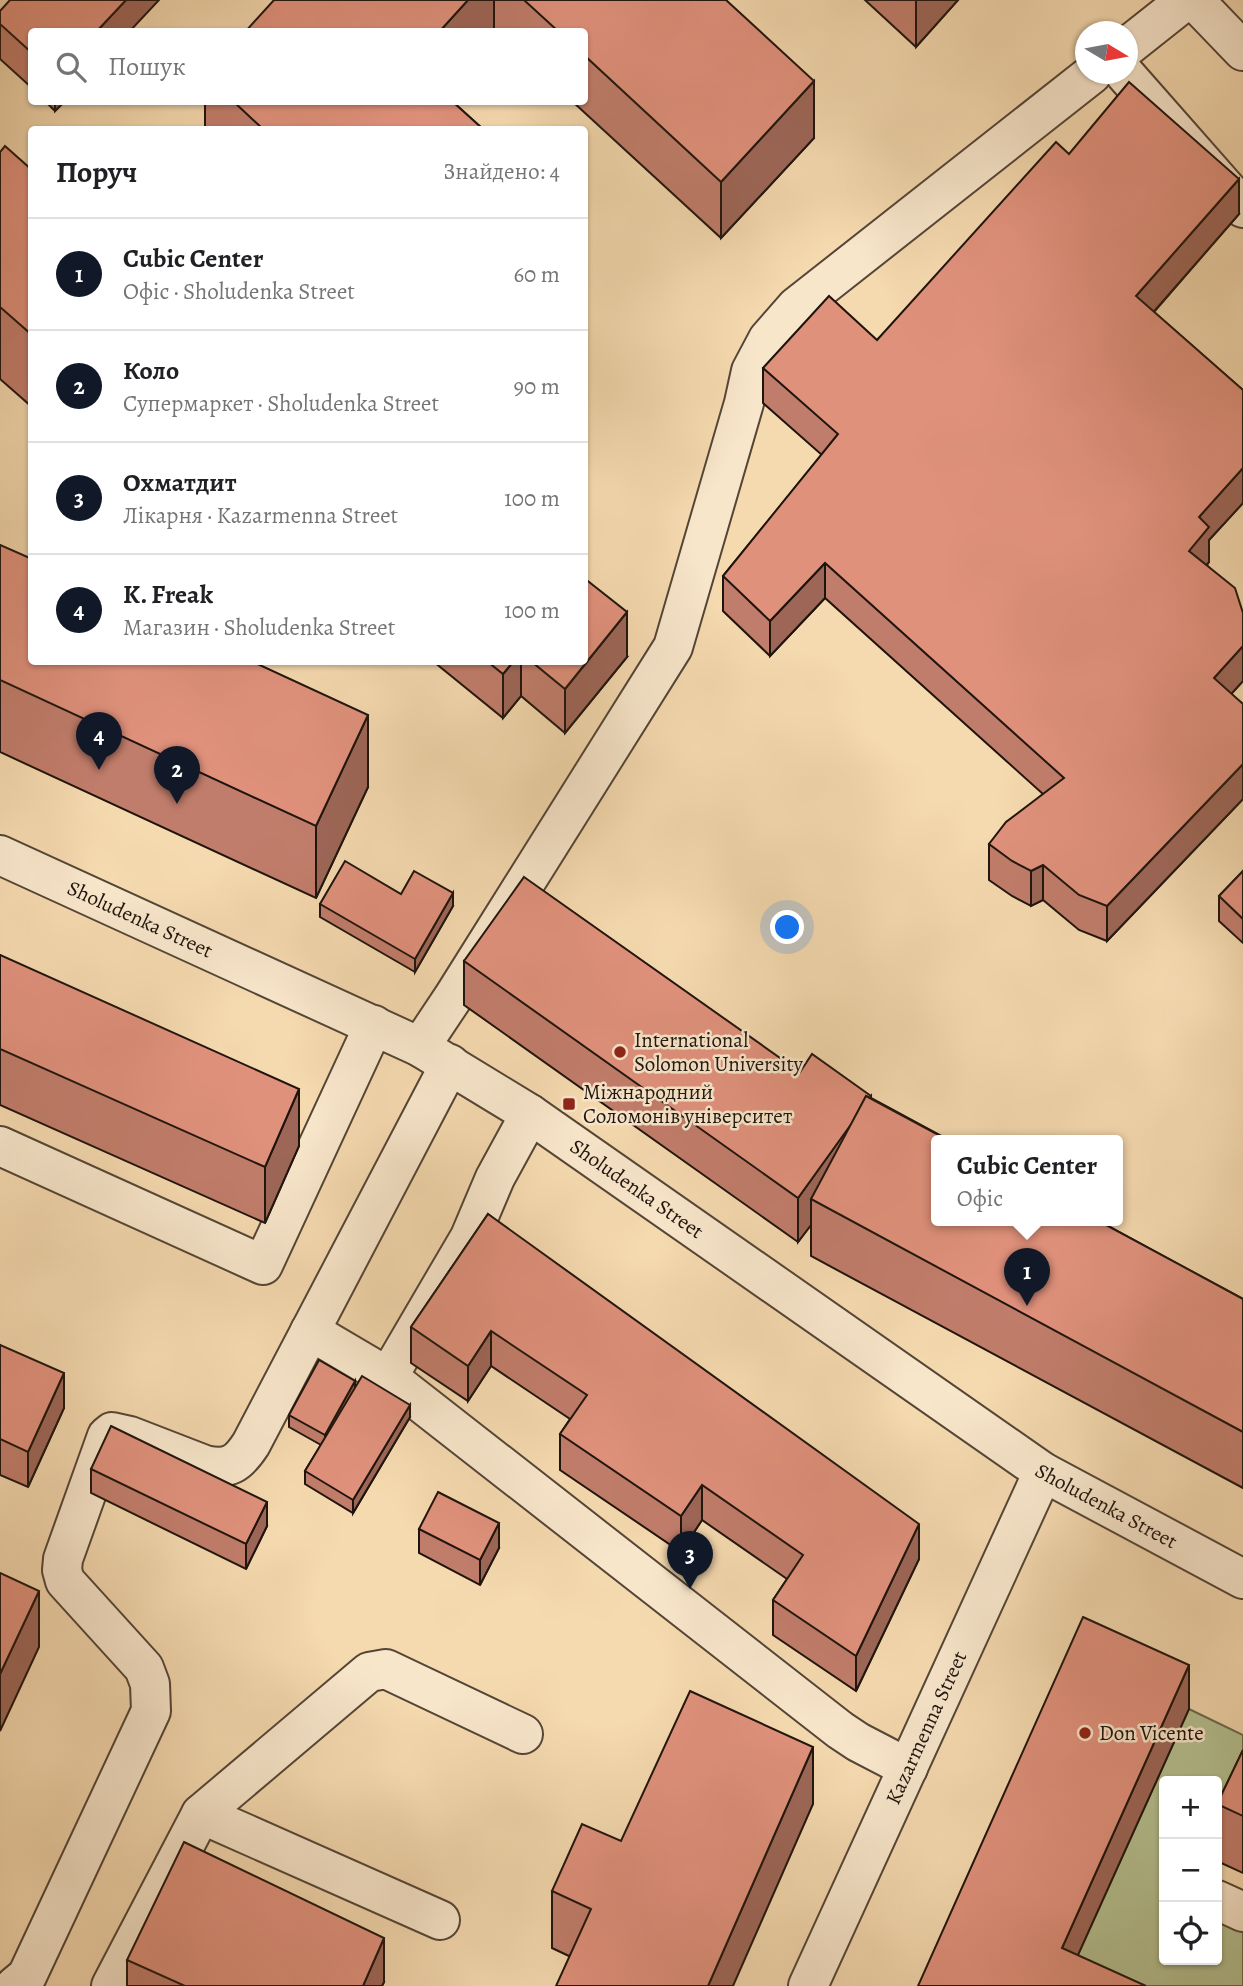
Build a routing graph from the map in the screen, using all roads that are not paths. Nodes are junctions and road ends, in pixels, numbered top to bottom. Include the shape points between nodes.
1 (1186, 0) edge
2 (1194, 0) edge
3 (1138, 38) edge
4 (1243, 51) edge
5 (1079, 84) edge
6 (1134, 84) edge
7 (1243, 208) edge
8 (0, 855) edge
9 (374, 1025) junction
10 (435, 1055) junction
11 (530, 1114) junction
12 (0, 1146) edge
13 (310, 1331) junction
14 (388, 1377) junction
15 (1043, 1472) junction
16 (1243, 1578) edge
17 (523, 1734) dead end
18 (908, 1768) junction
19 (201, 1814) junction
20 (1221, 1902) edge
21 (1243, 1912) edge
22 (440, 1920) dead end
23 (15, 1986) edge
24 (111, 1986) edge
25 (808, 1986) edge

1 - 3 street
2 - 4 street
5 - 10 street via 796,307 768,339 751,371 673,647 461,984
6 - 7 street
8 - 9 street, Sholudenka Street
9 - 10 street, Sholudenka Street
9 - 12 street via 263,1265
10 - 11 street, Sholudenka Street
10 - 13 street
11 - 14 street via 470,1237
11 - 15 street, Sholudenka Street
13 - 14 street
13 - 23 street via 251,1444 243,1457 228,1467 205,1465 130,1436 112,1432 107,1436 62,1570 65,1581 144,1668 150,1684 150,1711 27,1976
14 - 18 street via 840,1730
15 - 16 street, Sholudenka Street
15 - 18 street, Kazarmenna Street
17 - 19 street via 386,1670 369,1672
18 - 25 street, Kazarmenna Street
19 - 22 street
19 - 24 street
20 - 21 street

